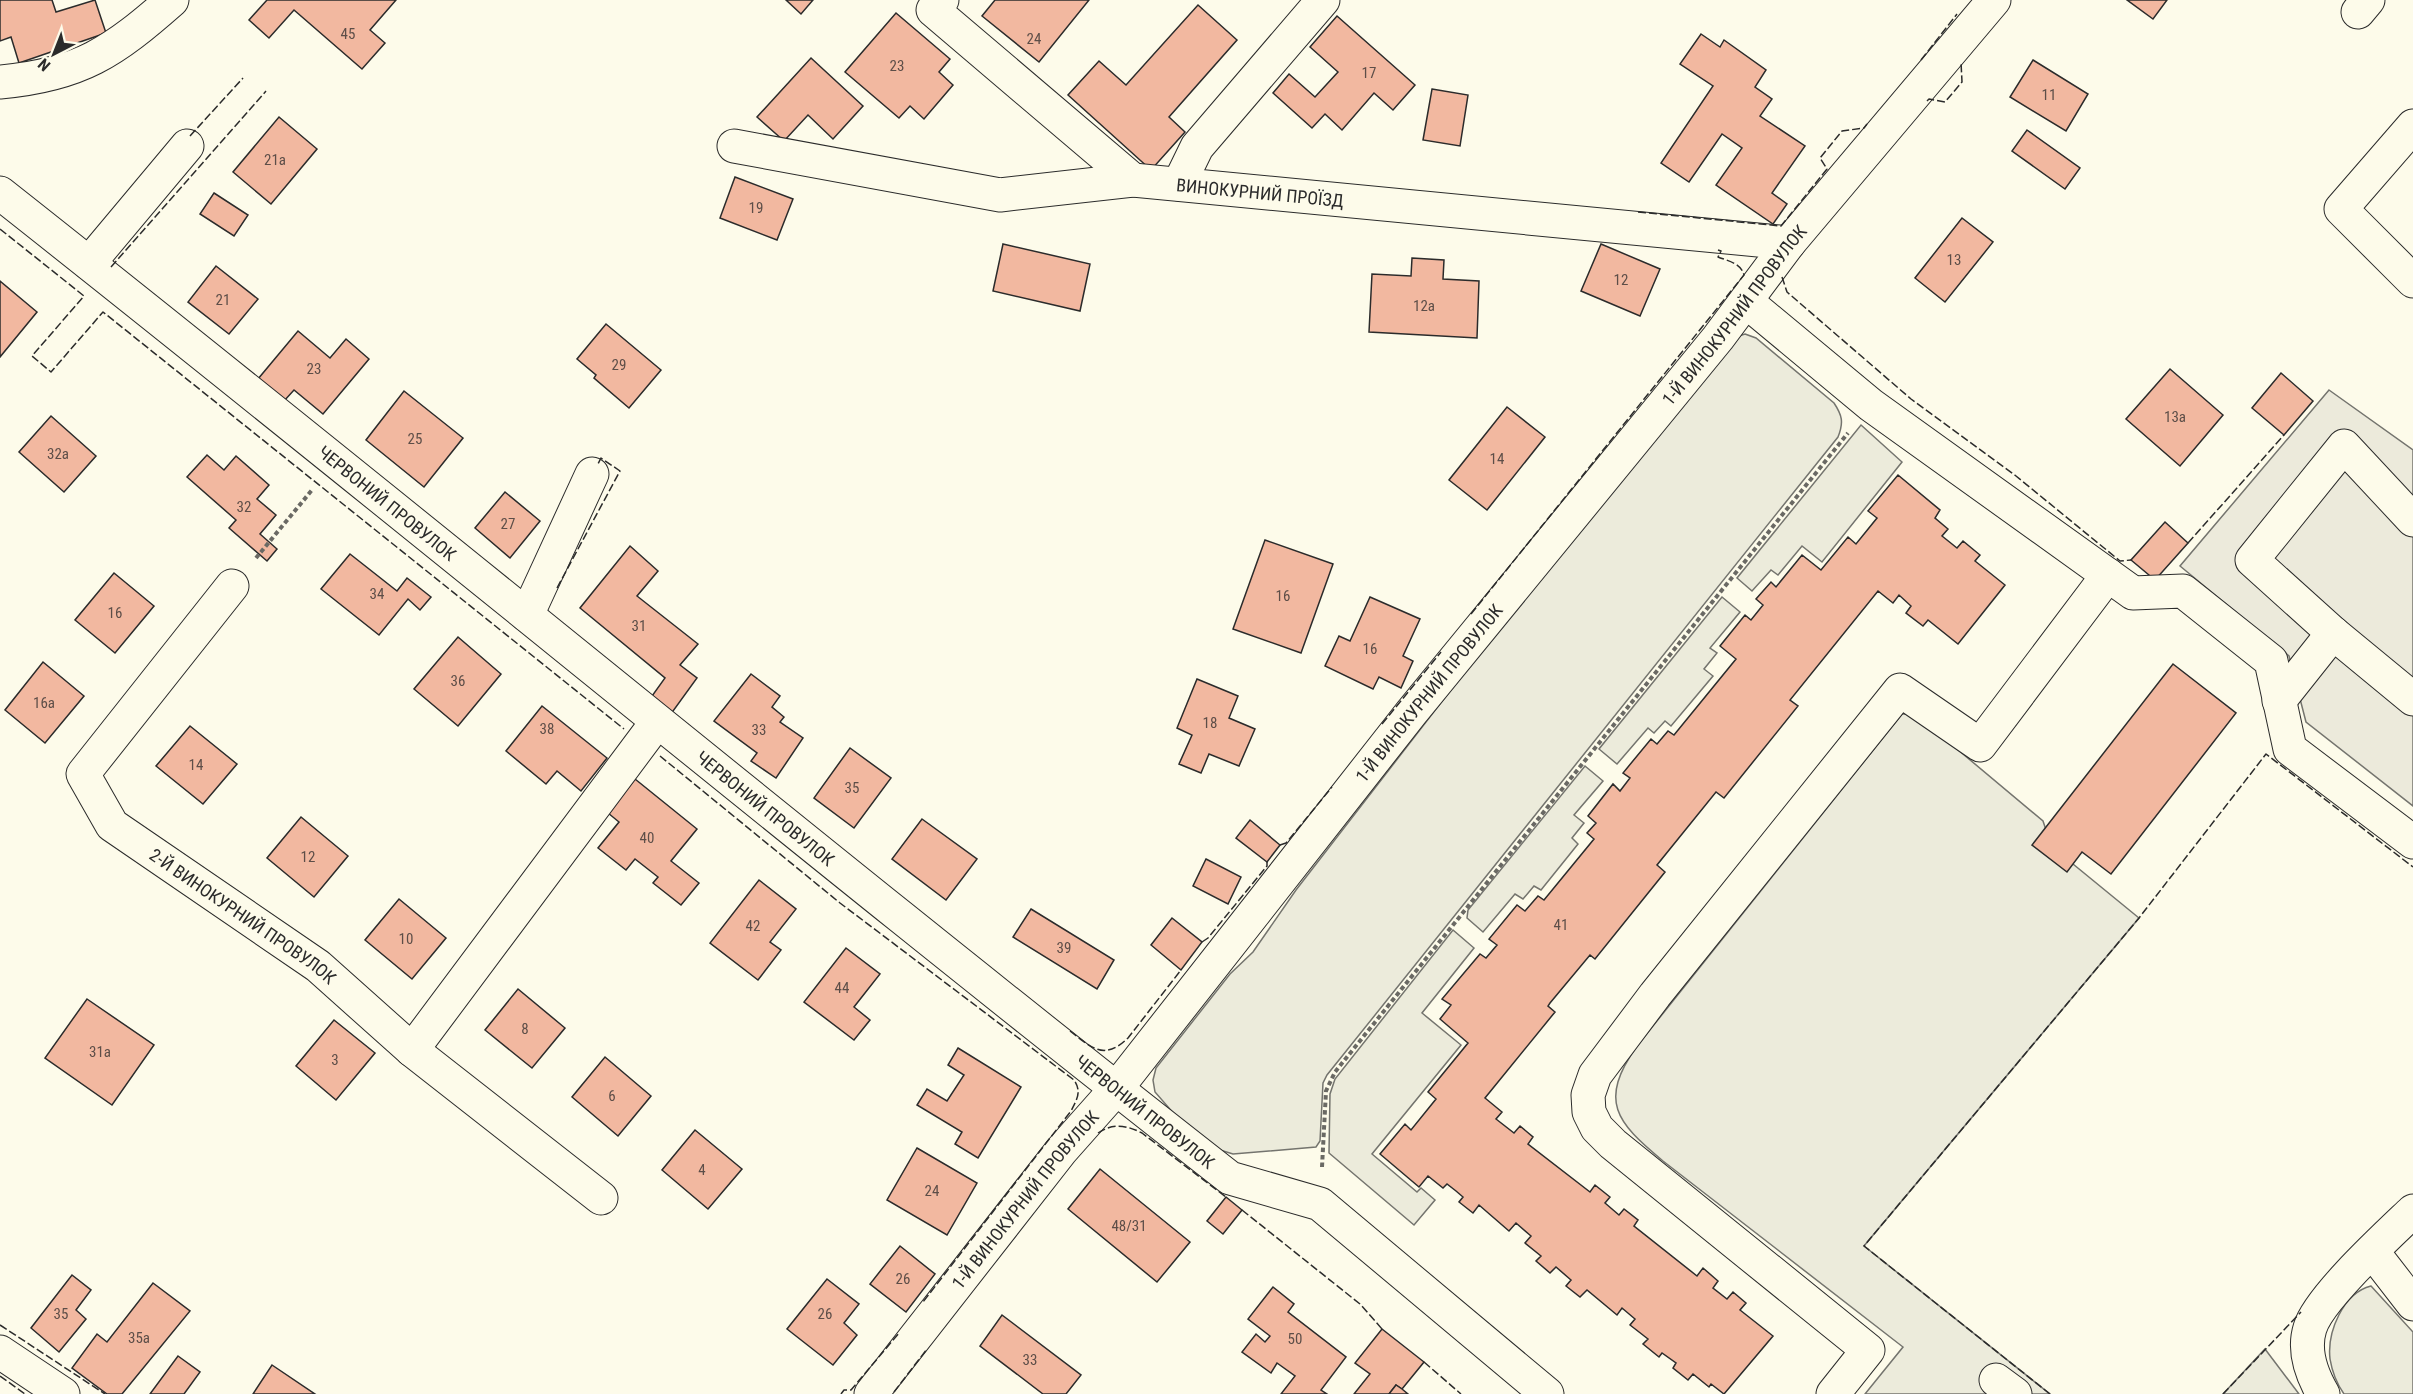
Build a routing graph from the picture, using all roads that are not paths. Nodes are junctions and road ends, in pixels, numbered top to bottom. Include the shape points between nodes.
1 (172, 0) edge
2 (942, 0) edge
3 (1323, 0) edge
4 (1994, 0) edge
5 (0, 82) edge
6 (2413, 126) edge
7 (186, 146) dead end
8 (734, 146) dead end
9 (1132, 180) junction
10 (1179, 184) junction
11 (0, 193) edge
12 (1789, 243) junction
13 (89, 263) junction
14 (2413, 281) edge
15 (1747, 302) junction
16 (591, 474) dead end
17 (2413, 520) edge
18 (2108, 575) junction
19 (232, 586) road end
20 (527, 615) junction
21 (2332, 633) junction
22 (2413, 699) edge
23 (2279, 701) junction
24 (657, 722) junction
25 (2413, 842) edge
26 (412, 1050) junction
27 (1116, 1089) junction
28 (601, 1198) dead end
29 (2413, 1211) edge
30 (2372, 1251) junction
31 (2413, 1304) edge
32 (0, 1352) edge
33 (63, 1394) edge
34 (871, 1394) edge
35 (1548, 1394) edge
36 (1833, 1394) edge
37 (2323, 1394) edge

1 - 5 street via 113,49 86,63 25,80
2 - 9 street via 933,10
3 - 10 street via 1197,147
4 - 12 street, 1-Й ВИНОКУРНИЙ ПРОВУЛОК
6 - 14 street via 2341,209
7 - 13 street
8 - 9 street, ВИНОКУРНИЙ ПРОЇЗД via 1000,195
9 - 10 street, ВИНОКУРНИЙ ПРОЇЗД
10 - 12 street, ВИНОКУРНИЙ ПРОЇЗД
11 - 13 street, ЧЕРВОНИЙ ПРОВУЛОК
12 - 15 street, 1-Й ВИНОКУРНИЙ ПРОВУЛОК
13 - 20 street, ЧЕРВОНИЙ ПРОВУЛОК
15 - 18 street via 1871,405
15 - 27 street, 1-Й ВИНОКУРНИЙ ПРОВУЛОК via 1412,713
16 - 20 street
17 - 21 street via 2344,446 2252,560
18 - 23 street via 2133,593 2183,591 2271,661
18 - 36 street via 1980,745 1900,690 1655,995 1595,1075 1588,1095 1589,1112 1597,1128 1613,1144 1868,1350
19 - 26 street, 2-Й ВИНОКУРНИЙ ПРОВУЛОК via 83,774 112,825 318,966
20 - 24 street, ЧЕРВОНИЙ ПРОВУЛОК
21 - 22 street
21 - 23 street
23 - 25 street via 2290,749
24 - 26 street
24 - 27 street, ЧЕРВОНИЙ ПРОВУЛОК
26 - 28 street, 2-Й ВИНОКУРНИЙ ПРОВУЛОК
27 - 34 street, 1-Й ВИНОКУРНИЙ ПРОВУЛОК via 1061,1151
27 - 35 street, ЧЕРВОНИЙ ПРОВУЛОК via 1230,1178 1320,1204
29 - 30 street
30 - 31 street
30 - 37 street via 2325,1302 2310,1328 2308,1352 2314,1379
32 - 33 street

